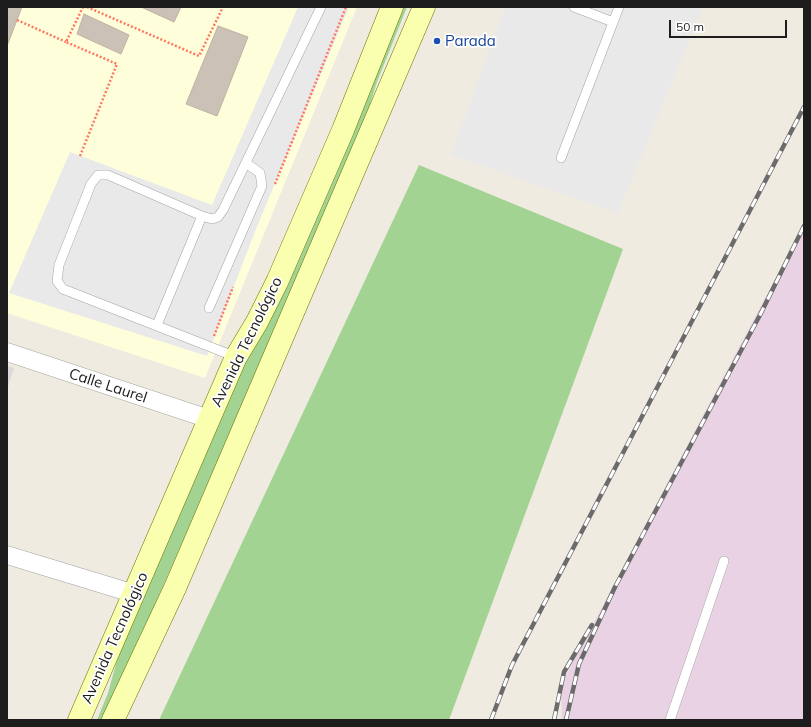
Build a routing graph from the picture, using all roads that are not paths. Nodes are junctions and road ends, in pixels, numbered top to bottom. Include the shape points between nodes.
1 (321, 7) edge
2 (392, 7) edge
3 (424, 7) edge
4 (574, 7) edge
5 (619, 7) edge
6 (613, 22) junction
7 (561, 158) dead end
8 (246, 163) junction
9 (202, 216) junction
10 (209, 308) dead end
11 (156, 325) junction
12 (7, 352) edge
13 (236, 357) junction
14 (209, 419) junction
15 (7, 555) edge
16 (724, 561) dead end
17 (135, 594) junction
18 (79, 720) edge
19 (113, 720) edge
20 (670, 720) edge

1 - 8 lane
2 - 13 street, Avenida Tecnológico via 278,282
3 - 19 street, Avenida Tecnológico via 178,581
4 - 6 lane
5 - 6 lane
6 - 7 lane
8 - 9 lane via 218,217 212,219
8 - 10 lane via 260,172 262,186
9 - 11 lane
9 - 11 lane via 108,175 98,175 91,184 58,265 57,281 63,289
11 - 13 lane
12 - 14 street, Calle Laurel
13 - 14 street, Avenida Tecnológico
14 - 17 street, Avenida Tecnológico
15 - 17 street
16 - 20 lane
17 - 18 street, Avenida Tecnológico

